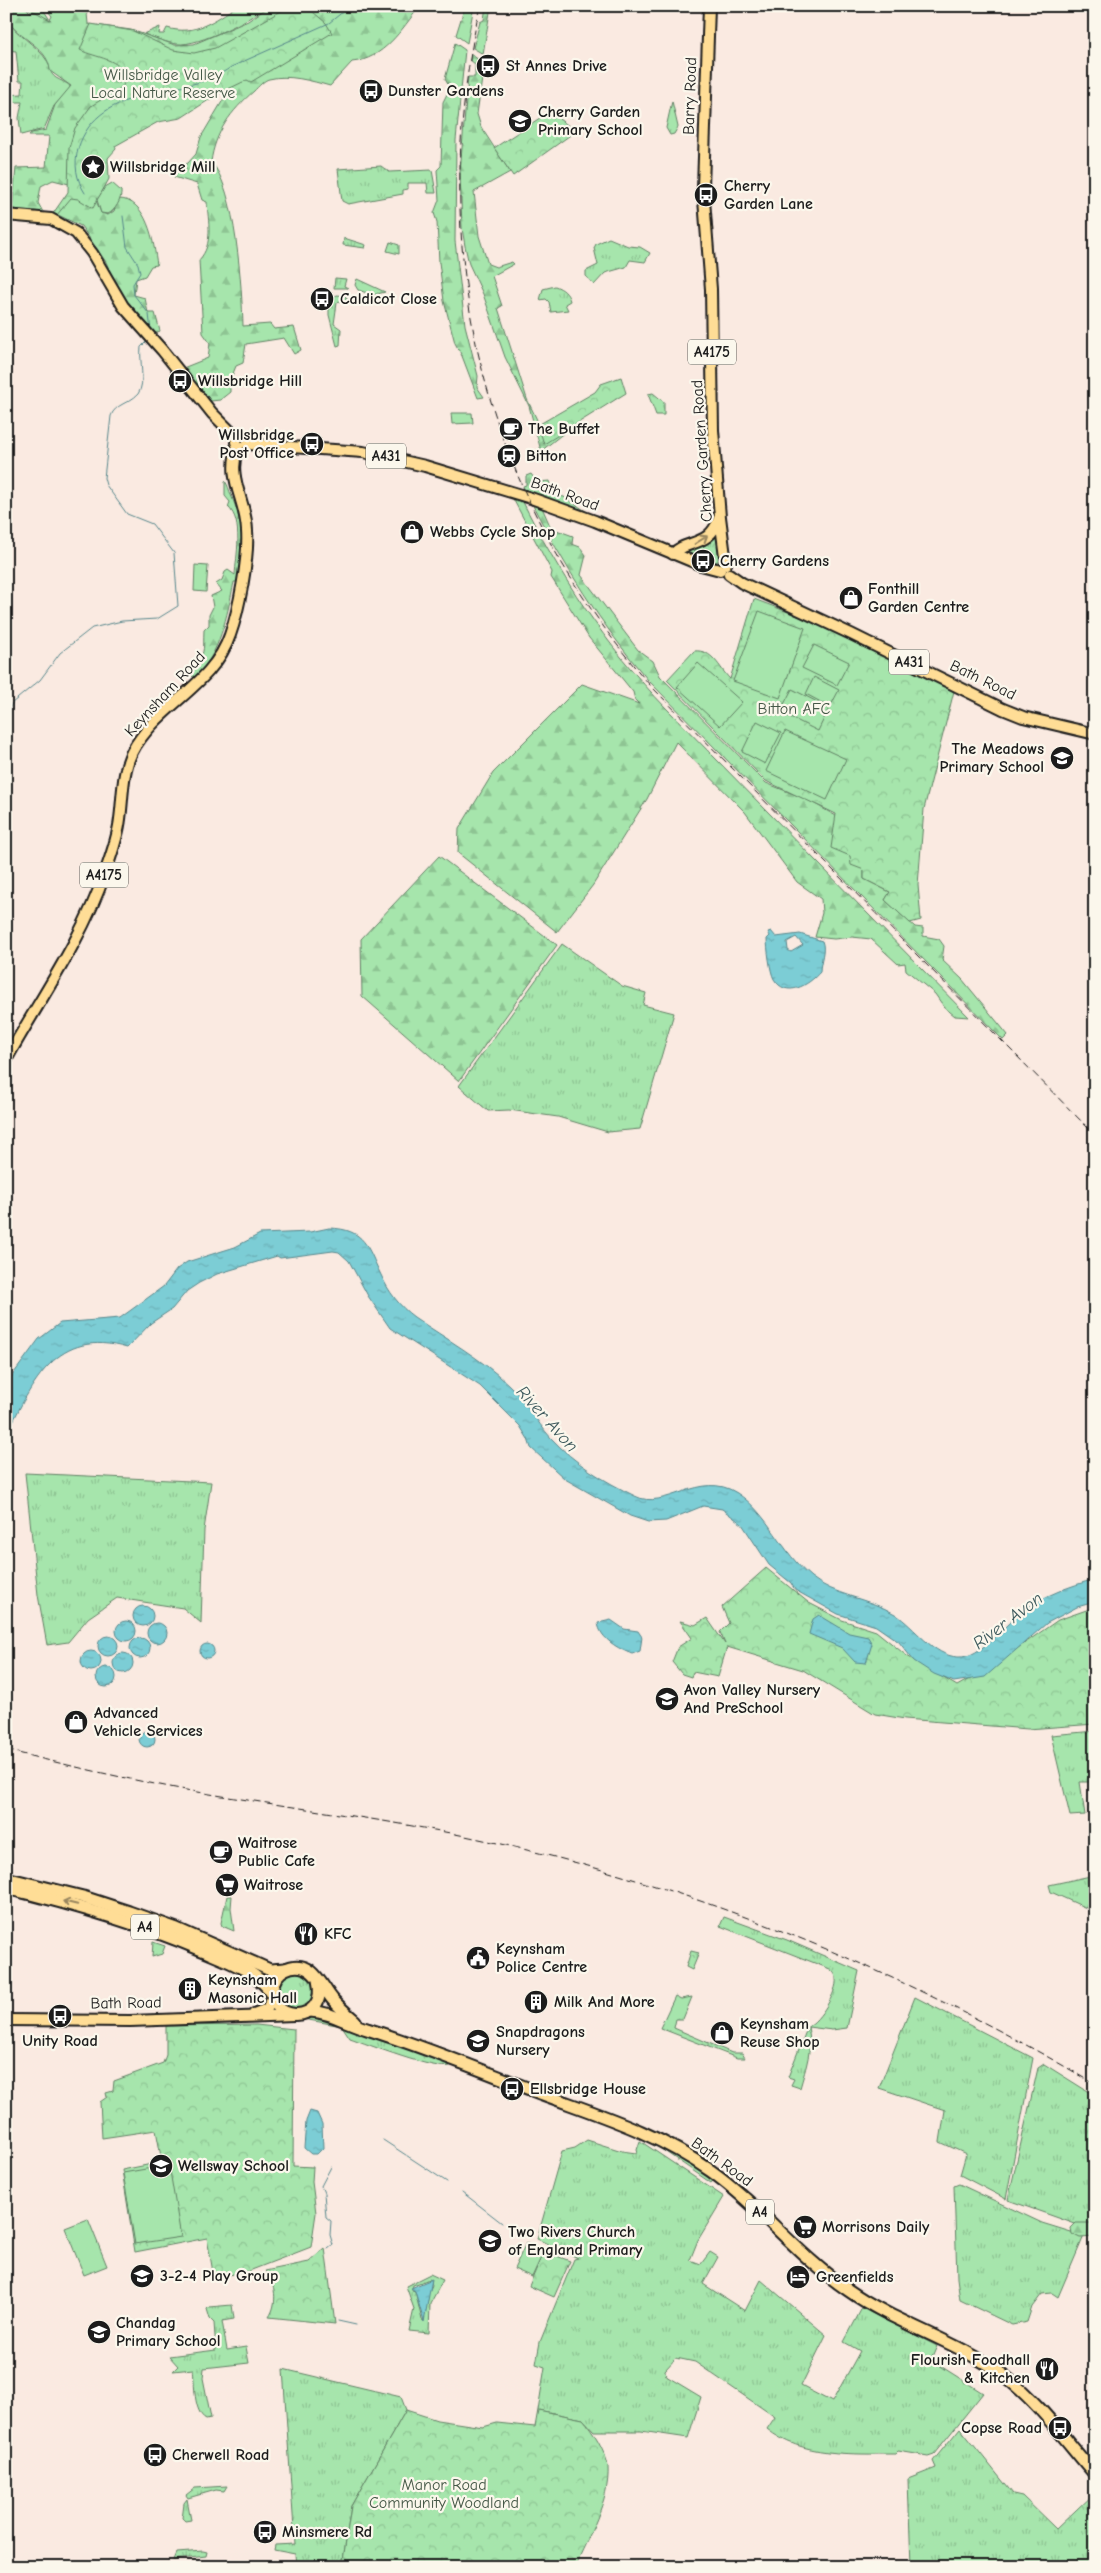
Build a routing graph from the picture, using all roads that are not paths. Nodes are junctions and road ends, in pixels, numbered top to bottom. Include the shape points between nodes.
1 (709, 6) edge
2 (702, 187) joint
3 (6, 214) edge
4 (241, 443) junction
5 (720, 517) junction
6 (673, 554) junction
7 (725, 569) junction
8 (1095, 734) edge
9 (6, 1060) edge
10 (6, 1878) edge
11 (6, 1888) edge
12 (285, 1969) junction
13 (318, 1980) junction
14 (272, 1994) junction
15 (310, 2011) junction
16 (295, 2015) junction
17 (246, 2017) junction
18 (6, 2020) edge
19 (374, 2032) junction
20 (1095, 2474) edge

1 - 2 main road, Barry Road / A4175
2 - 5 main road, Cherry Garden Road / A4175 via 711,290 712,430
3 - 4 main road via 51,220 76,233 92,253 123,306
4 - 6 main road, Bath Road / A431 via 363,452 397,458 531,498
4 - 9 main road, Keynsham Road / A4175 via 233,469 246,520 247,542 231,634 203,679 144,734 131,754 118,829 88,918
6 -> 5 main road via 709,535
5 - 7 main road, Cherry Garden Road / A4175
6 - 7 main road, Bath Road / A431
7 - 8 main road, Bath Road / A431 via 742,583 1003,709
10 - 12 highway, A4 via 83,1897 177,1930 270,1970
14 -> 11 highway, A4 via 256,1975 176,1938 121,1918
12 - 13 highway, A4 via 305,1968 312,1971
12 - 14 highway via 276,1978
13 - 15 highway via 320,1996
13 - 19 highway, A4 via 345,2013
14 - 16 highway, A4 via 280,2010
14 - 17 main road, Bath Road via 267,2009
15 - 16 highway, A4
15 - 19 highway, A4 via 326,2013
16 - 17 main road, Bath Road
17 - 18 main road, Bath Road via 130,2021
19 - 20 highway, Bath Road / A4 via 457,2059 625,2123 694,2160 739,2193 844,2288 1002,2374

